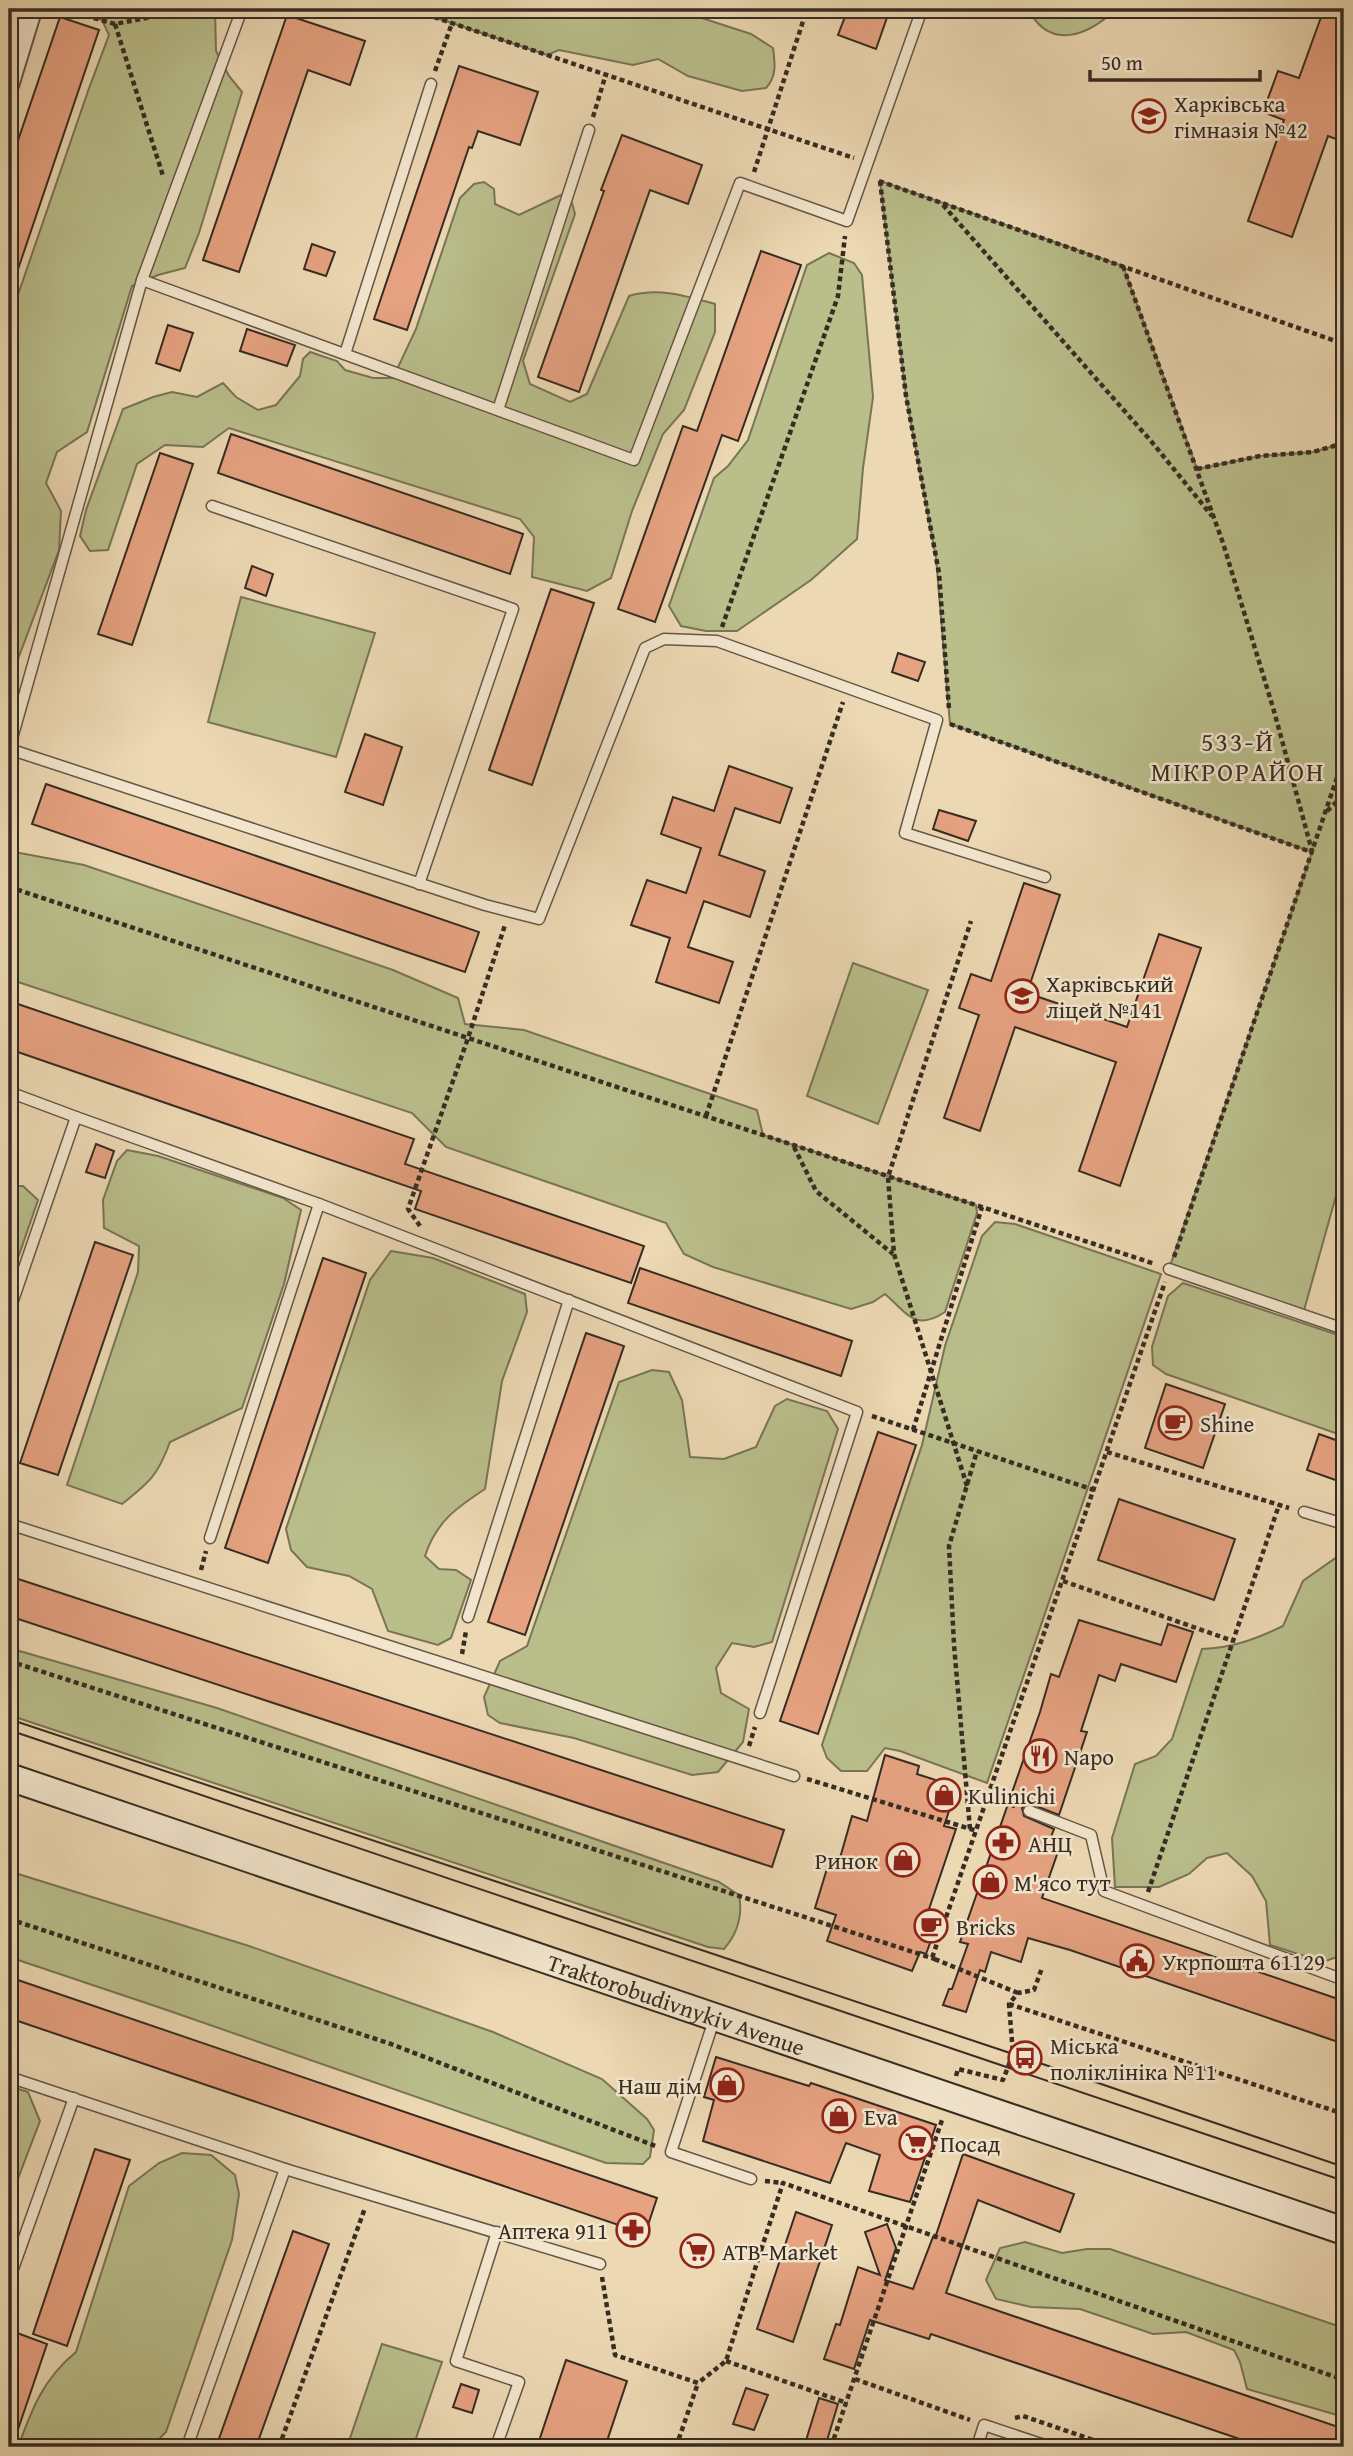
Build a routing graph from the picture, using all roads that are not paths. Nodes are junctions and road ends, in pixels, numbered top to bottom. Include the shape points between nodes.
1 (32, 9) edge
2 (242, 9) edge
3 (922, 9) edge
4 (9, 84) edge
5 (431, 84) road end
6 (589, 130) road end
7 (142, 280) junction
8 (345, 354) junction
9 (498, 410) junction
10 (212, 506) dead end
11 (9, 749) edge
12 (1045, 877) dead end
13 (419, 884) junction
14 (9, 1092) edge
15 (76, 1117) junction
16 (319, 1204) junction
17 (1169, 1269) road end
18 (569, 1300) junction
19 (9, 1312) edge
20 (1344, 1329) edge
21 (1304, 1512) road end
22 (9, 1524) edge
23 (1344, 1524) edge
24 (210, 1538) road end
25 (468, 1616) road end
26 (760, 1713) road end
27 (794, 1776) road end
28 (9, 1777) edge
29 (1029, 1811) road end
30 (1344, 1963) edge
31 (1342, 1979) edge
32 (715, 2017) junction
33 (9, 2077) edge
34 (74, 2098) junction
35 (285, 2169) junction
36 (751, 2179) dead end
37 (1344, 2231) edge
38 (497, 2232) junction
39 (600, 2264) road end
40 (9, 2280) edge
41 (187, 2447) edge
42 (496, 2447) edge
43 (977, 2447) edge
44 (1050, 2447) edge

1 - 4 street
2 - 7 lane
3 - 9 lane via 847,221 740,183 634,460
5 - 8 lane
6 - 9 lane
7 - 8 lane
7 - 11 lane
8 - 9 lane
10 - 13 lane via 513,609
11 - 13 lane
12 - 13 lane via 905,833 937,720 718,642 664,639 645,648 540,919
14 - 15 lane
15 - 16 lane
15 - 19 lane
16 - 18 lane
16 - 24 lane
17 - 20 lane
18 - 25 lane
18 - 26 lane via 858,1412
21 - 23 lane
22 - 27 lane
28 - 32 street, Traktorobudivnykiv Avenue
29 - 31 lane via 1091,1835 1104,1891
30 - 31 lane
32 - 36 lane via 671,2152
32 - 37 street, Traktorobudivnykiv Avenue
33 - 34 lane
34 - 35 lane
34 - 40 lane
35 - 38 lane
35 - 41 lane
38 - 39 lane
38 - 42 lane via 456,2361 519,2382
43 - 44 lane via 984,2425

